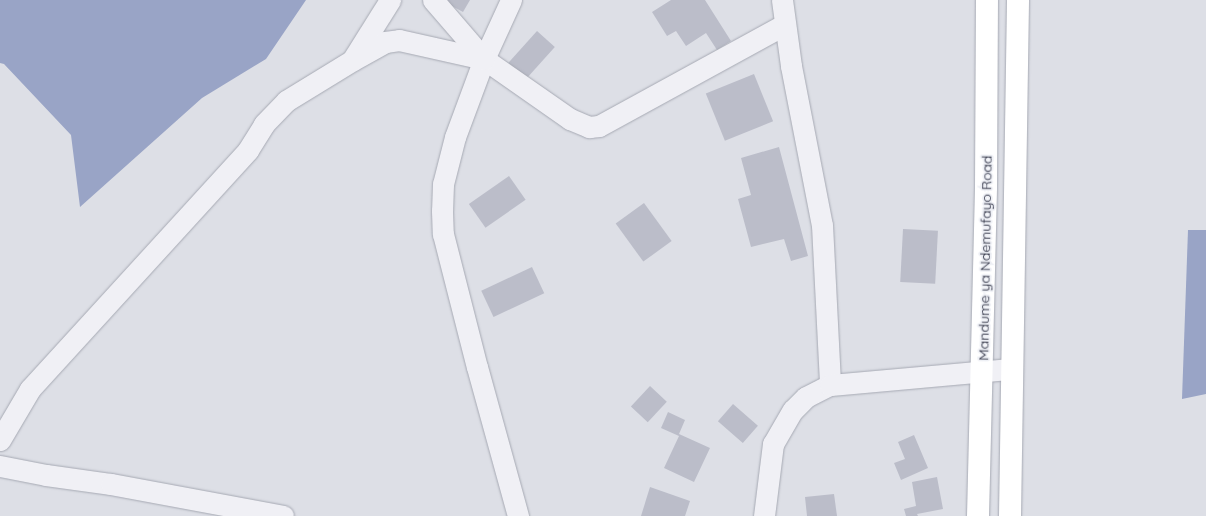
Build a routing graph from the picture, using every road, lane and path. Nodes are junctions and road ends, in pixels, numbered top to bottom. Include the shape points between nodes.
1 (390, 0) edge
2 (433, 0) edge
3 (511, 0) edge
4 (782, 0) edge
5 (987, 0) edge
6 (1018, 0) edge
7 (785, 24) junction
8 (484, 59) junction
9 (353, 60) junction
10 (1011, 370) junction
11 (983, 372) junction
12 (830, 385) junction
13 (0, 440) edge
14 (0, 466) edge
15 (283, 516) edge
16 (518, 516) edge
17 (764, 516) edge
18 (978, 516) edge
19 (1010, 516) edge

1 - 9 street
2 - 8 street
3 - 8 street
4 - 7 street
5 - 11 main road, Mandume ya Ndemufayo Road
6 - 10 main road, Mandume ya Ndemufayo Road
7 - 8 street via 599,126 589,127 570,119
7 - 12 street via 822,225
8 - 9 street via 399,40 385,42
8 - 16 street via 455,138 444,184 443,234
9 - 13 street via 286,101 271,116 248,150 30,389
10 - 11 street
10 - 19 main road, Mandume ya Ndemufayo Road
11 - 12 street
11 - 18 main road, Mandume ya Ndemufayo Road
12 - 17 street via 798,404 780,429 773,444
14 - 15 street

